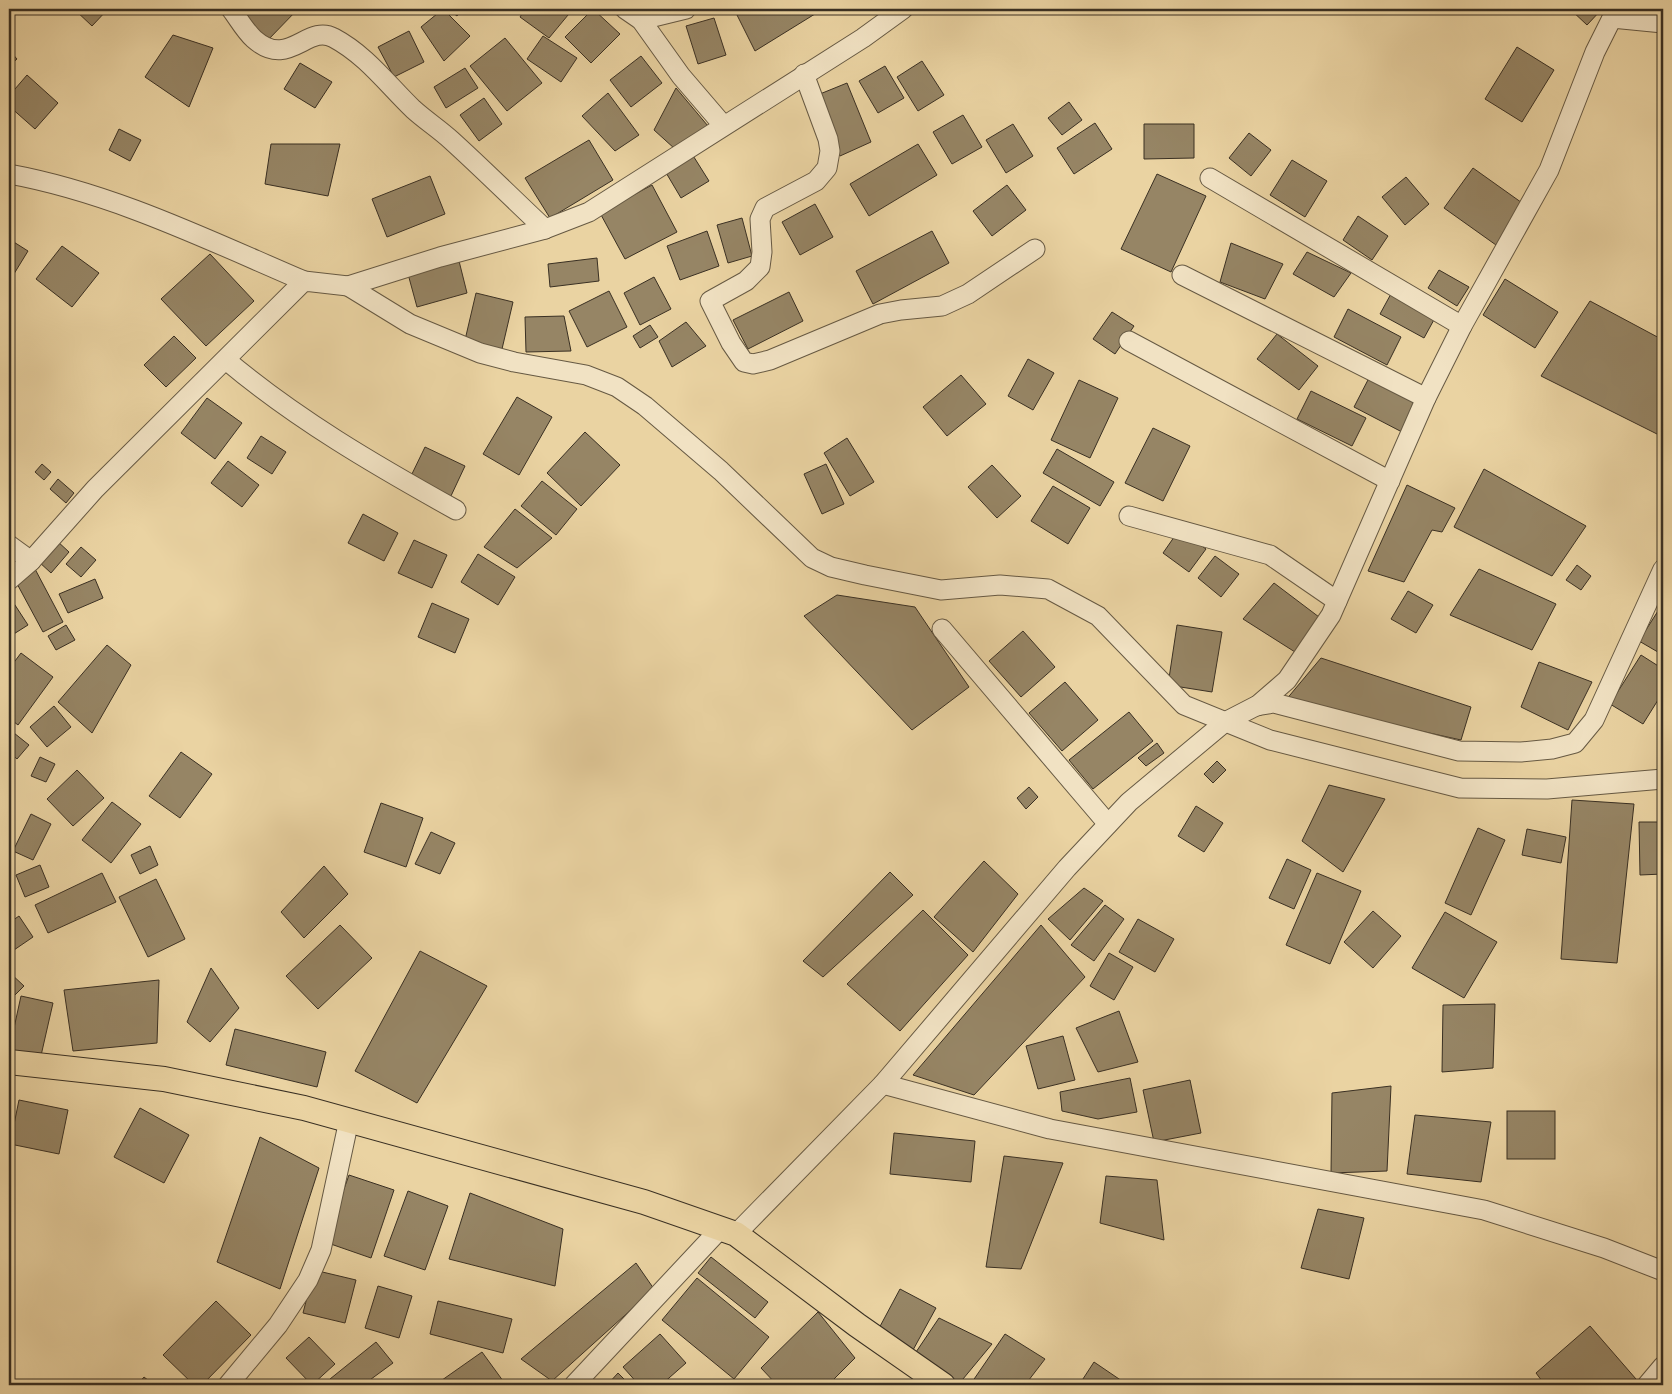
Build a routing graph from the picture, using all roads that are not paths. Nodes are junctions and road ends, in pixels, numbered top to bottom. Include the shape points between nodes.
1 (230, 9) edge
2 (625, 9) edge
3 (686, 9) edge
4 (903, 9) edge
5 (1616, 14) edge
6 (641, 20) junction
7 (1663, 23) edge
8 (804, 74) junction
9 (723, 125) junction
10 (9, 174) edge
11 (1210, 178) dead end
12 (545, 229) junction
13 (1035, 249) dead end
14 (1182, 274) dead end
15 (304, 281) junction
16 (348, 286) junction
17 (1462, 326) junction
18 (1129, 341) dead end
19 (226, 360) junction
20 (1426, 398) junction
21 (1390, 481) junction
22 (456, 510) dead end
23 (1128, 516) dead end
24 (9, 545) edge
25 (31, 561) junction
26 (1663, 569) edge
27 (9, 580) edge
28 (1337, 601) junction
29 (942, 629) dead end
30 (1256, 706) junction
31 (1225, 722) junction
32 (1663, 779) edge
33 (1108, 824) junction
34 (9, 1062) edge
35 (883, 1084) junction
36 (349, 1120) junction
37 (728, 1231) junction
38 (1663, 1271) edge
39 (1663, 1366) edge
40 (228, 1385) edge
41 (574, 1385) edge
42 (943, 1385) edge
43 (1647, 1385) edge

1 - 12 street via 254,39 273,49 292,48 324,34 345,45 368,62 400,96
2 - 6 street
3 - 6 street
4 - 8 street
5 - 7 street
5 - 17 street via 1595,52 1549,170
6 - 9 street via 681,76
8 - 9 street
8 - 13 street via 828,139 830,151 826,168 816,181 765,208 760,219 760,267 746,281 710,301 744,362 753,364 770,360 880,314 942,306 968,294
9 - 12 street via 589,212
10 - 15 street via 39,179 116,202
11 - 17 street
12 - 16 street
14 - 20 street
15 - 16 street
15 - 19 street
16 - 31 street via 410,324 480,353 586,374 617,387 645,406 721,471 812,558 831,567 942,590 1000,585 1048,590 1098,616 1184,706
17 - 20 street
18 - 21 street
19 - 22 street via 259,388 311,424
19 - 25 street via 95,489
20 - 21 street
21 - 28 street
23 - 28 street via 1270,555
24 - 25 street
25 - 27 street
26 - 30 street via 1594,720 1575,743 1521,752 1459,751 1274,703
28 - 30 street via 1313,644 1287,680
29 - 33 street
30 - 31 street
31 - 32 street via 1270,740 1460,788 1547,789
31 - 33 street
33 - 35 street
34 - 36 main road via 164,1079
35 - 37 street
35 - 38 street via 1050,1129 1484,1210 1604,1248
36 - 37 main road via 644,1202
36 - 40 street via 321,1250 308,1280 278,1325
37 - 41 street
37 - 42 main road
39 - 43 street

